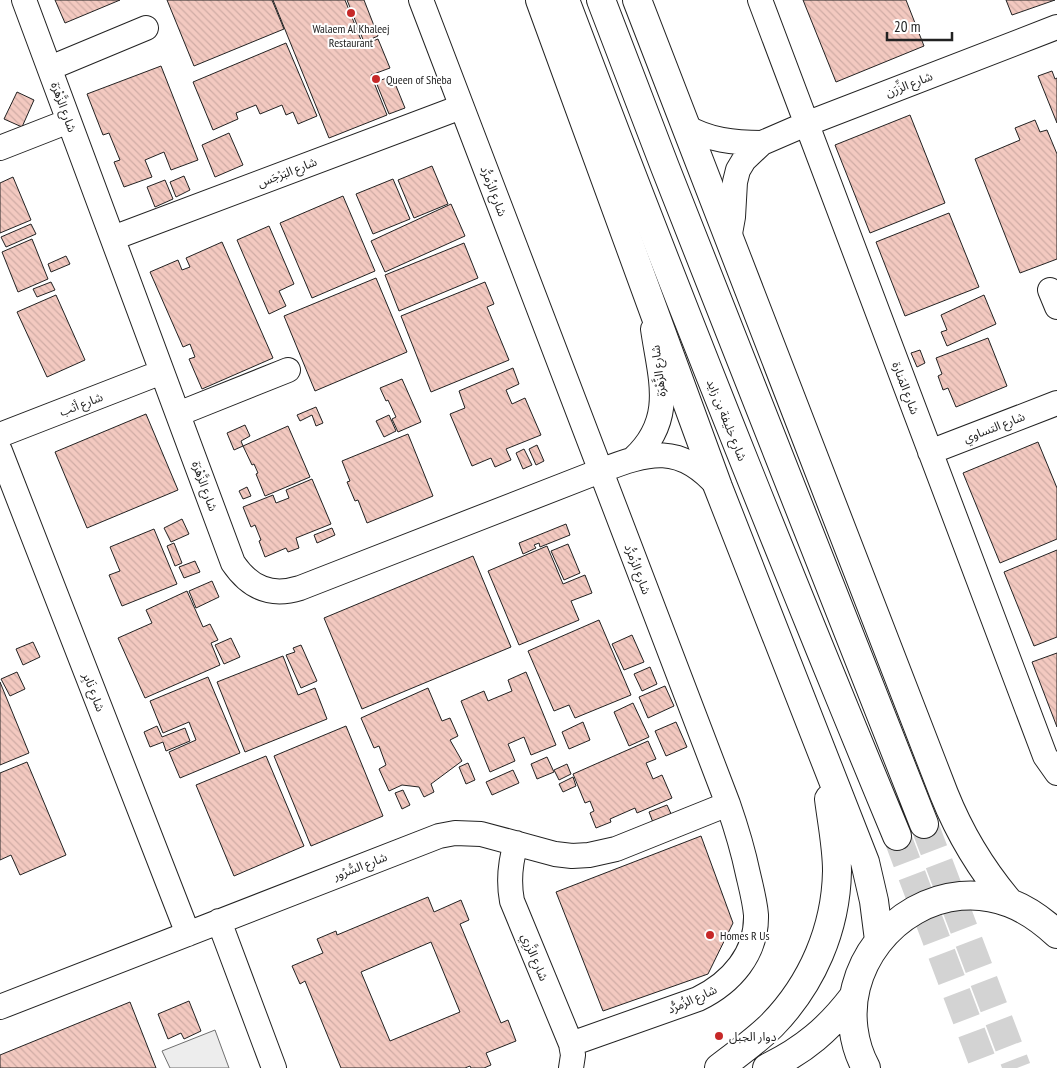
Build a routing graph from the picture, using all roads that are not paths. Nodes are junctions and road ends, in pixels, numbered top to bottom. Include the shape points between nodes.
1 (24, 0) edge
2 (421, 0) edge
3 (540, 0) edge
4 (565, 0) edge
5 (601, 0) edge
6 (638, 0) edge
7 (760, 0) edge
8 (1057, 27) edge
9 (146, 28) dead end
10 (50, 68) junction
11 (461, 107) junction
12 (69, 121) junction
13 (806, 124) junction
14 (685, 126) junction
15 (762, 143) junction
16 (0, 148) edge
17 (113, 238) junction
18 (729, 239) junction
19 (650, 305) junction
20 (288, 370) dead end
21 (162, 372) junction
22 (1057, 403) edge
23 (178, 414) junction
24 (0, 435) edge
25 (0, 451) edge
26 (930, 452) junction
27 (634, 458) junction
28 (600, 471) junction
29 (718, 488) junction
30 (822, 753) junction
31 (1057, 773) edge
32 (728, 804) junction
33 (924, 824) tunnel mouth
34 (897, 836) tunnel mouth
35 (516, 844) junction
36 (1008, 902) junction
37 (219, 922) junction
38 (1053, 927) edge
39 (188, 934) junction
40 (879, 940) junction
41 (854, 996) junction
42 (0, 1007) edge
43 (571, 1044) junction
44 (274, 1068) edge
45 (571, 1068) edge
46 (719, 1068) edge
47 (767, 1068) edge
48 (866, 1068) edge

1 - 10 street, شارع الزَّهْرَة
2 - 11 street, شارع الزُمرُّد
3 - 19 main road
4 - 34 main road, شارع خليفة بن زايد via 736,444
5 - 33 main road
6 - 14 main road
7 - 13 street, شارع المَنارة
8 - 13 street, شارع الزِّرَن
9 - 10 street
10 - 12 street, شارع الزَّهْرَة
11 - 17 street, شارع البَرْجَس
11 - 28 street, شارع الزُمرُّد
12 - 16 street
12 - 17 street, شارع الزَّهْرَة
13 - 15 street, شارع الزِّرَن
13 - 26 street, شارع المَنارة
14 - 15 street, شارع الزِّرَن via 712,138
14 - 18 main road
15 - 18 street, شارع الزِّرَن via 738,170
17 - 21 street, شارع الزَّهْرَة
18 - 36 main road via 954,818 978,862
19 - 27 street, شارع الزَّهْرَة via 661,414 652,438
19 - 29 main road
20 - 23 street
21 - 23 street, شارع الزَّهْرَة
21 - 24 street, شارع أثب
22 - 26 street, شارع التساوي
23 - 28 street, شارع الزَّهْرَة via 233,563 247,580 278,592 300,588
25 - 39 street, شارع نَابِر
26 - 31 street, شارع المَنارة via 1045,756
27 - 28 street, شارع الزَّهْرَة
27 - 29 street, شارع الزَّهْرَة via 674,457 699,468
28 - 32 street, شارع الزُمرُّد
29 - 30 main road
30 - 40 main road via 865,862
30 - 46 main road via 837,870 831,920 823,945 810,975 787,1008
32 - 35 street, شارع السُّرُور via 603,853 563,855
32 - 43 street, شارع الزُمرُّد via 745,859 756,915 751,945 744,960 724,983 698,999
35 - 37 street, شارع السُّرُور via 481,834 439,836
35 - 43 street, شارع الزَّرِي via 509,872 512,901
36 - 38 main road
36 - 40 main road via 968,896 948,898 909,913
37 - 39 street, شارع السُّرُور
37 - 44 street
39 - 42 street, شارع السُّرُور
40 - 41 main road via 867,957
41 - 47 main road via 813,1040
41 - 48 main road via 856,1039
43 - 45 street, شارع الزَّرِي

